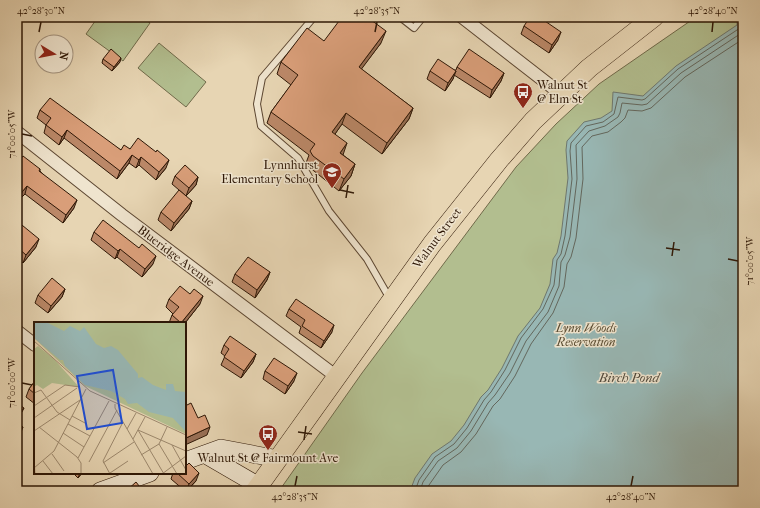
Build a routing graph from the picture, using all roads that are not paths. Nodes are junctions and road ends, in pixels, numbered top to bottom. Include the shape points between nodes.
1 (314, 17) edge
2 (400, 17) edge
3 (423, 17) edge
4 (462, 17) edge
5 (654, 17) edge
6 (561, 94) junction
7 (17, 132) edge
8 (391, 302) junction
9 (17, 331) edge
10 (34, 344) edge
11 (337, 377) junction
12 (204, 454) junction
13 (278, 459) junction
14 (186, 461) edge
15 (147, 474) edge
16 (257, 488) edge
17 (100, 491) edge

1 - 8 lane via 262,78 257,104 261,126 298,158 329,211 367,259
2 - 3 lane via 414,28
4 - 6 street
5 - 6 main road, Walnut Street via 610,50
6 - 8 main road, Walnut Street via 533,121 480,183
7 - 11 street, Blueridge Avenue via 122,215
8 - 11 main road, Walnut Street
9 - 10 street
11 - 13 main road, Walnut Street
12 - 13 street via 221,448
12 - 14 street
12 - 16 street
13 - 16 main road, Walnut Street
15 - 17 street

